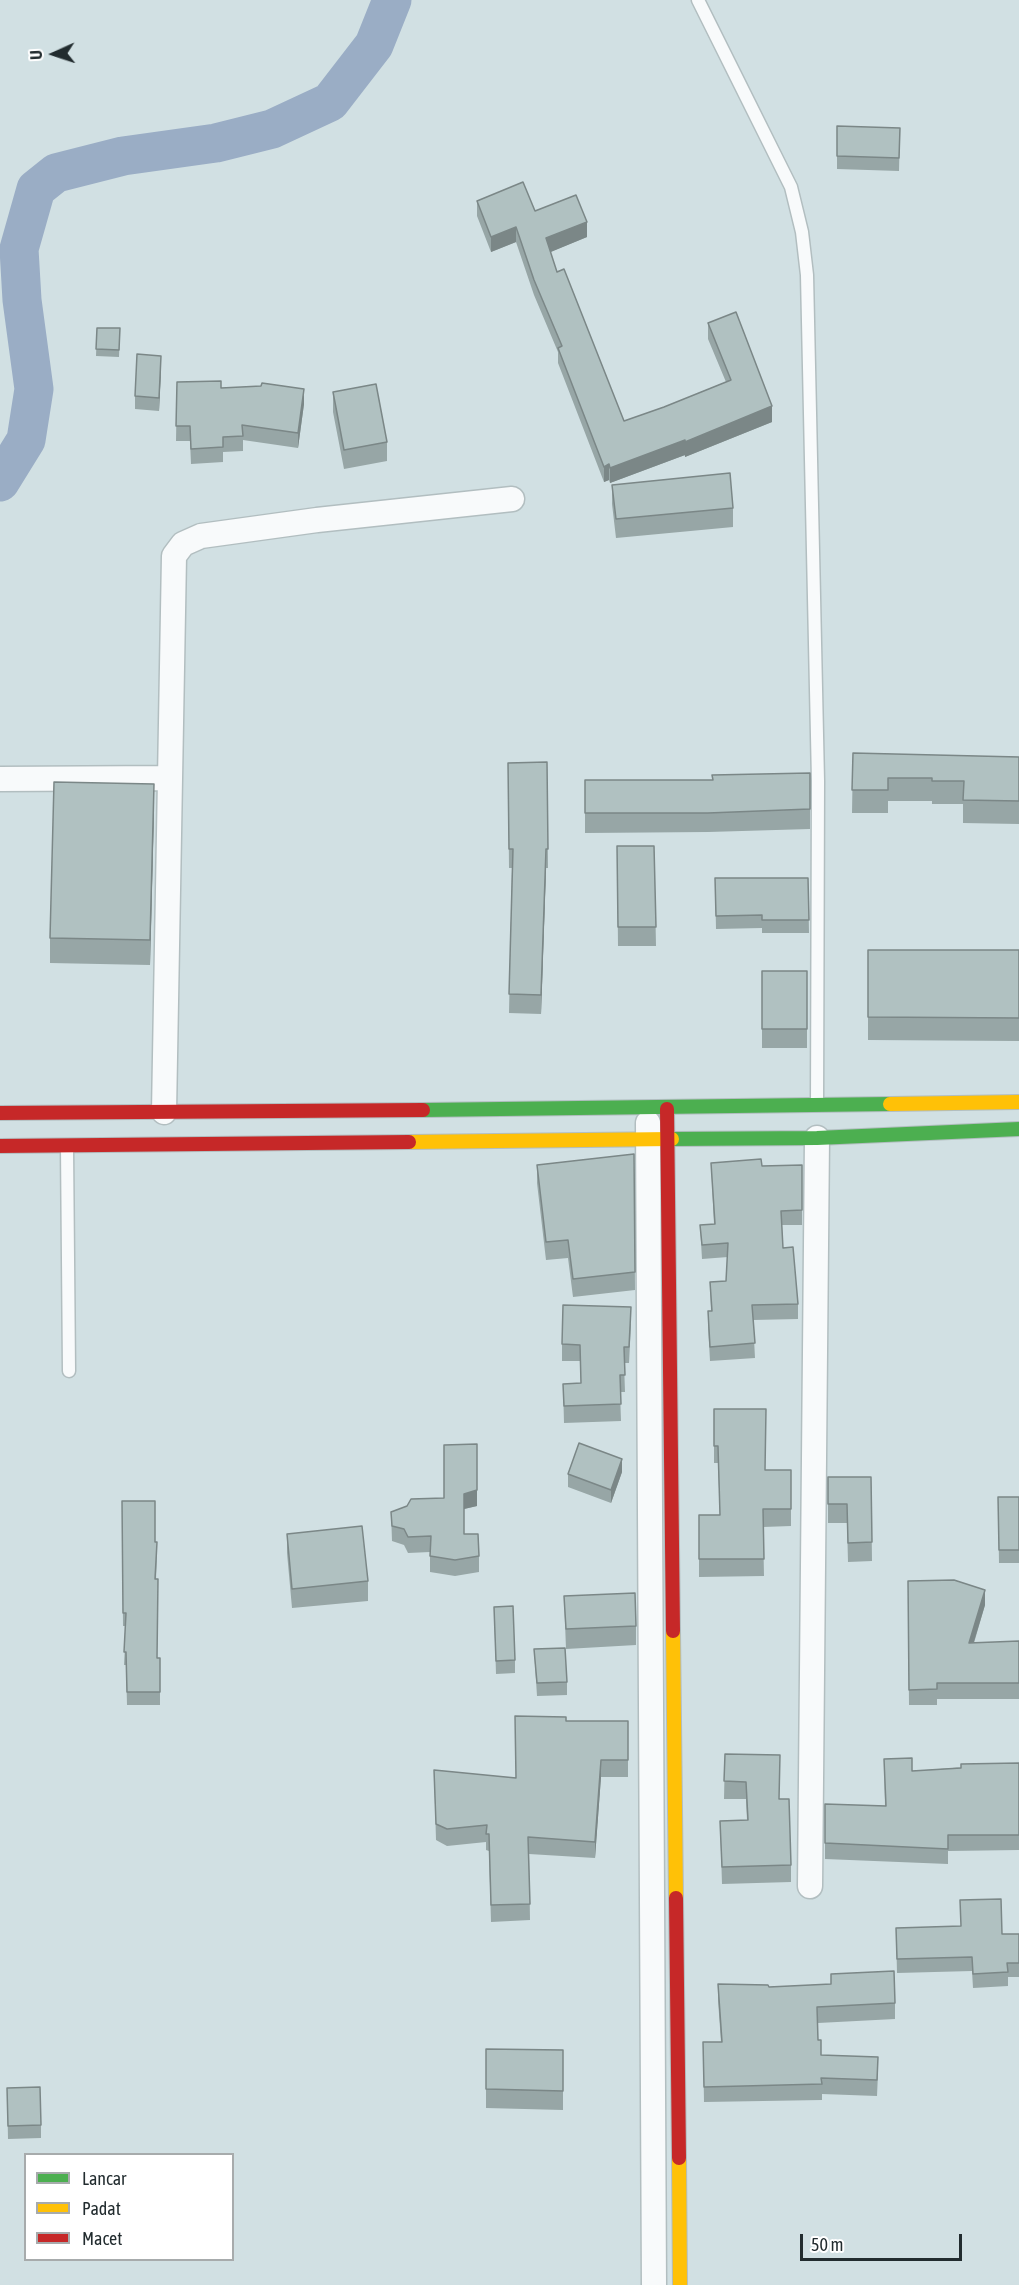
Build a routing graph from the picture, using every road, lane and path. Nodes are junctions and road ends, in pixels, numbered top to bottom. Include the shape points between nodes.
1 (698, 0) edge
2 (512, 499) dead end
3 (170, 778) junction
4 (0, 779) edge
5 (1019, 1102) edge
6 (817, 1105) junction
7 (657, 1109) junction
8 (164, 1112) junction
9 (0, 1113) edge
10 (1019, 1130) edge
11 (816, 1138) junction
12 (658, 1141) junction
13 (0, 1146) edge
14 (67, 1147) junction
15 (69, 1371) dead end
16 (810, 1886) dead end
17 (664, 1927) junction
18 (654, 2285) edge
19 (680, 2285) edge

1 - 6 lane via 791,187 807,275 818,781
2 - 3 street via 227,531 183,544 174,556
3 - 4 street
3 - 8 street
5 - 6 street
6 - 7 street
7 - 8 street
7 - 12 street
8 - 9 street
10 - 11 street
11 - 12 street
11 - 16 street
12 - 14 street
12 - 17 street
13 - 14 street
14 - 15 lane
17 - 18 street
17 - 19 street

